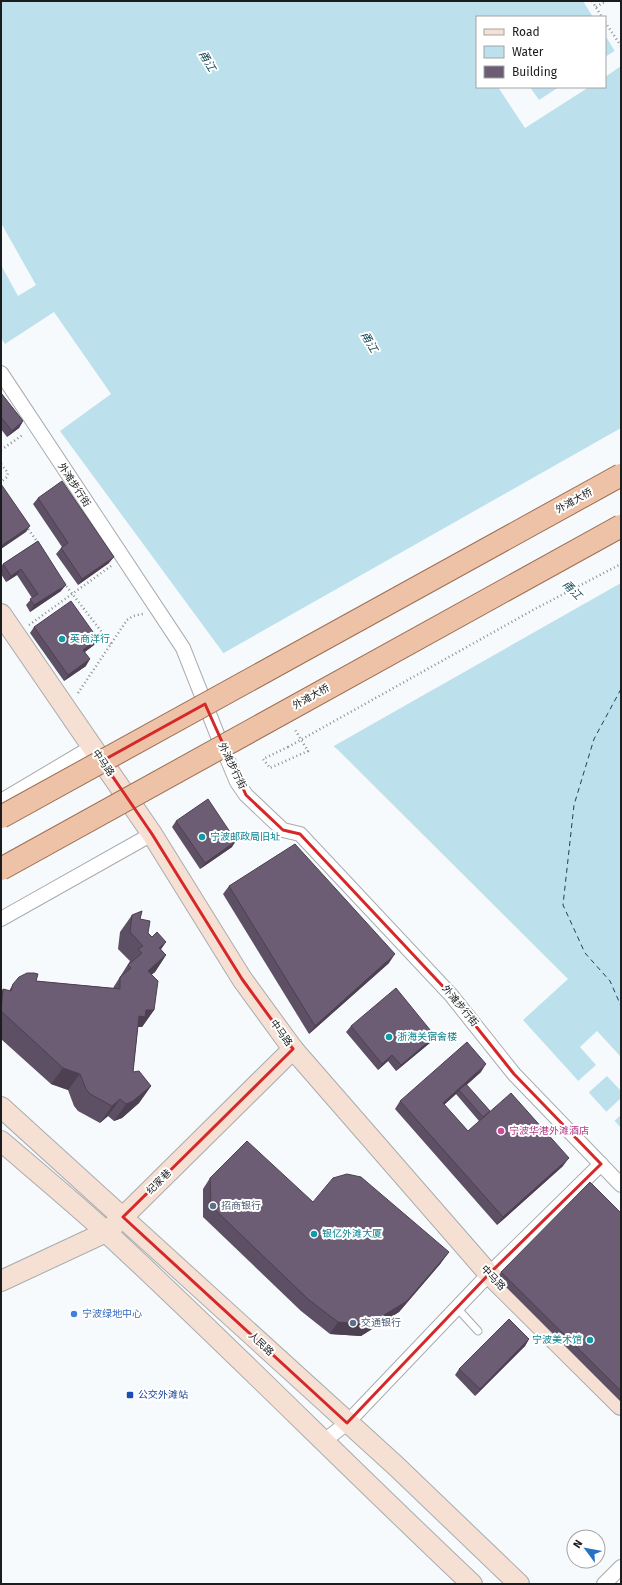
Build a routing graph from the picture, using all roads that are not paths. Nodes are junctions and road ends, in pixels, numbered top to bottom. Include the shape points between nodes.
1 (1, 373) edge
2 (621, 475) edge
3 (621, 526) edge
4 (1, 614) edge
5 (92, 747) junction
6 (1, 801) edge
7 (1, 816) edge
8 (152, 834) junction
9 (1, 869) edge
10 (1, 919) edge
11 (293, 1049) junction
12 (1, 1106) edge
13 (1, 1141) edge
14 (601, 1164) junction
15 (621, 1186) edge
16 (123, 1217) junction
17 (106, 1232) junction
18 (489, 1274) junction
19 (1, 1281) edge
20 (457, 1308) junction
21 (478, 1331) dead end
22 (621, 1405) edge
23 (347, 1423) junction
24 (324, 1441) junction
25 (621, 1567) edge
26 (472, 1584) edge
27 (519, 1584) edge
28 (604, 1584) edge

1 - 14 street, 外滩步行街 via 183,648 219,739 246,795 283,830 300,834 451,995 514,1074
2 - 7 main road, 外滩大桥, bridge
3 - 9 main road, 外滩大桥, bridge
4 - 5 street, 中马路
5 - 6 street
5 - 8 street, 中马路
8 - 10 street
8 - 11 street, 中马路 via 242,979
11 - 16 street, 纪家巷
11 - 18 street, 中马路
12 - 16 street, 人民路
13 - 17 street
14 - 15 street, 外滩步行街
14 - 18 street
16 - 17 street, 纪家巷
16 - 23 street, 人民路
17 - 19 street, 纪家巷
17 - 24 street
18 - 20 street
18 - 22 street, 中马路
20 - 21 lane
20 - 23 street
23 - 24 street
23 - 27 street, 人民路 via 396,1466
24 - 26 street via 367,1486
25 - 28 street

